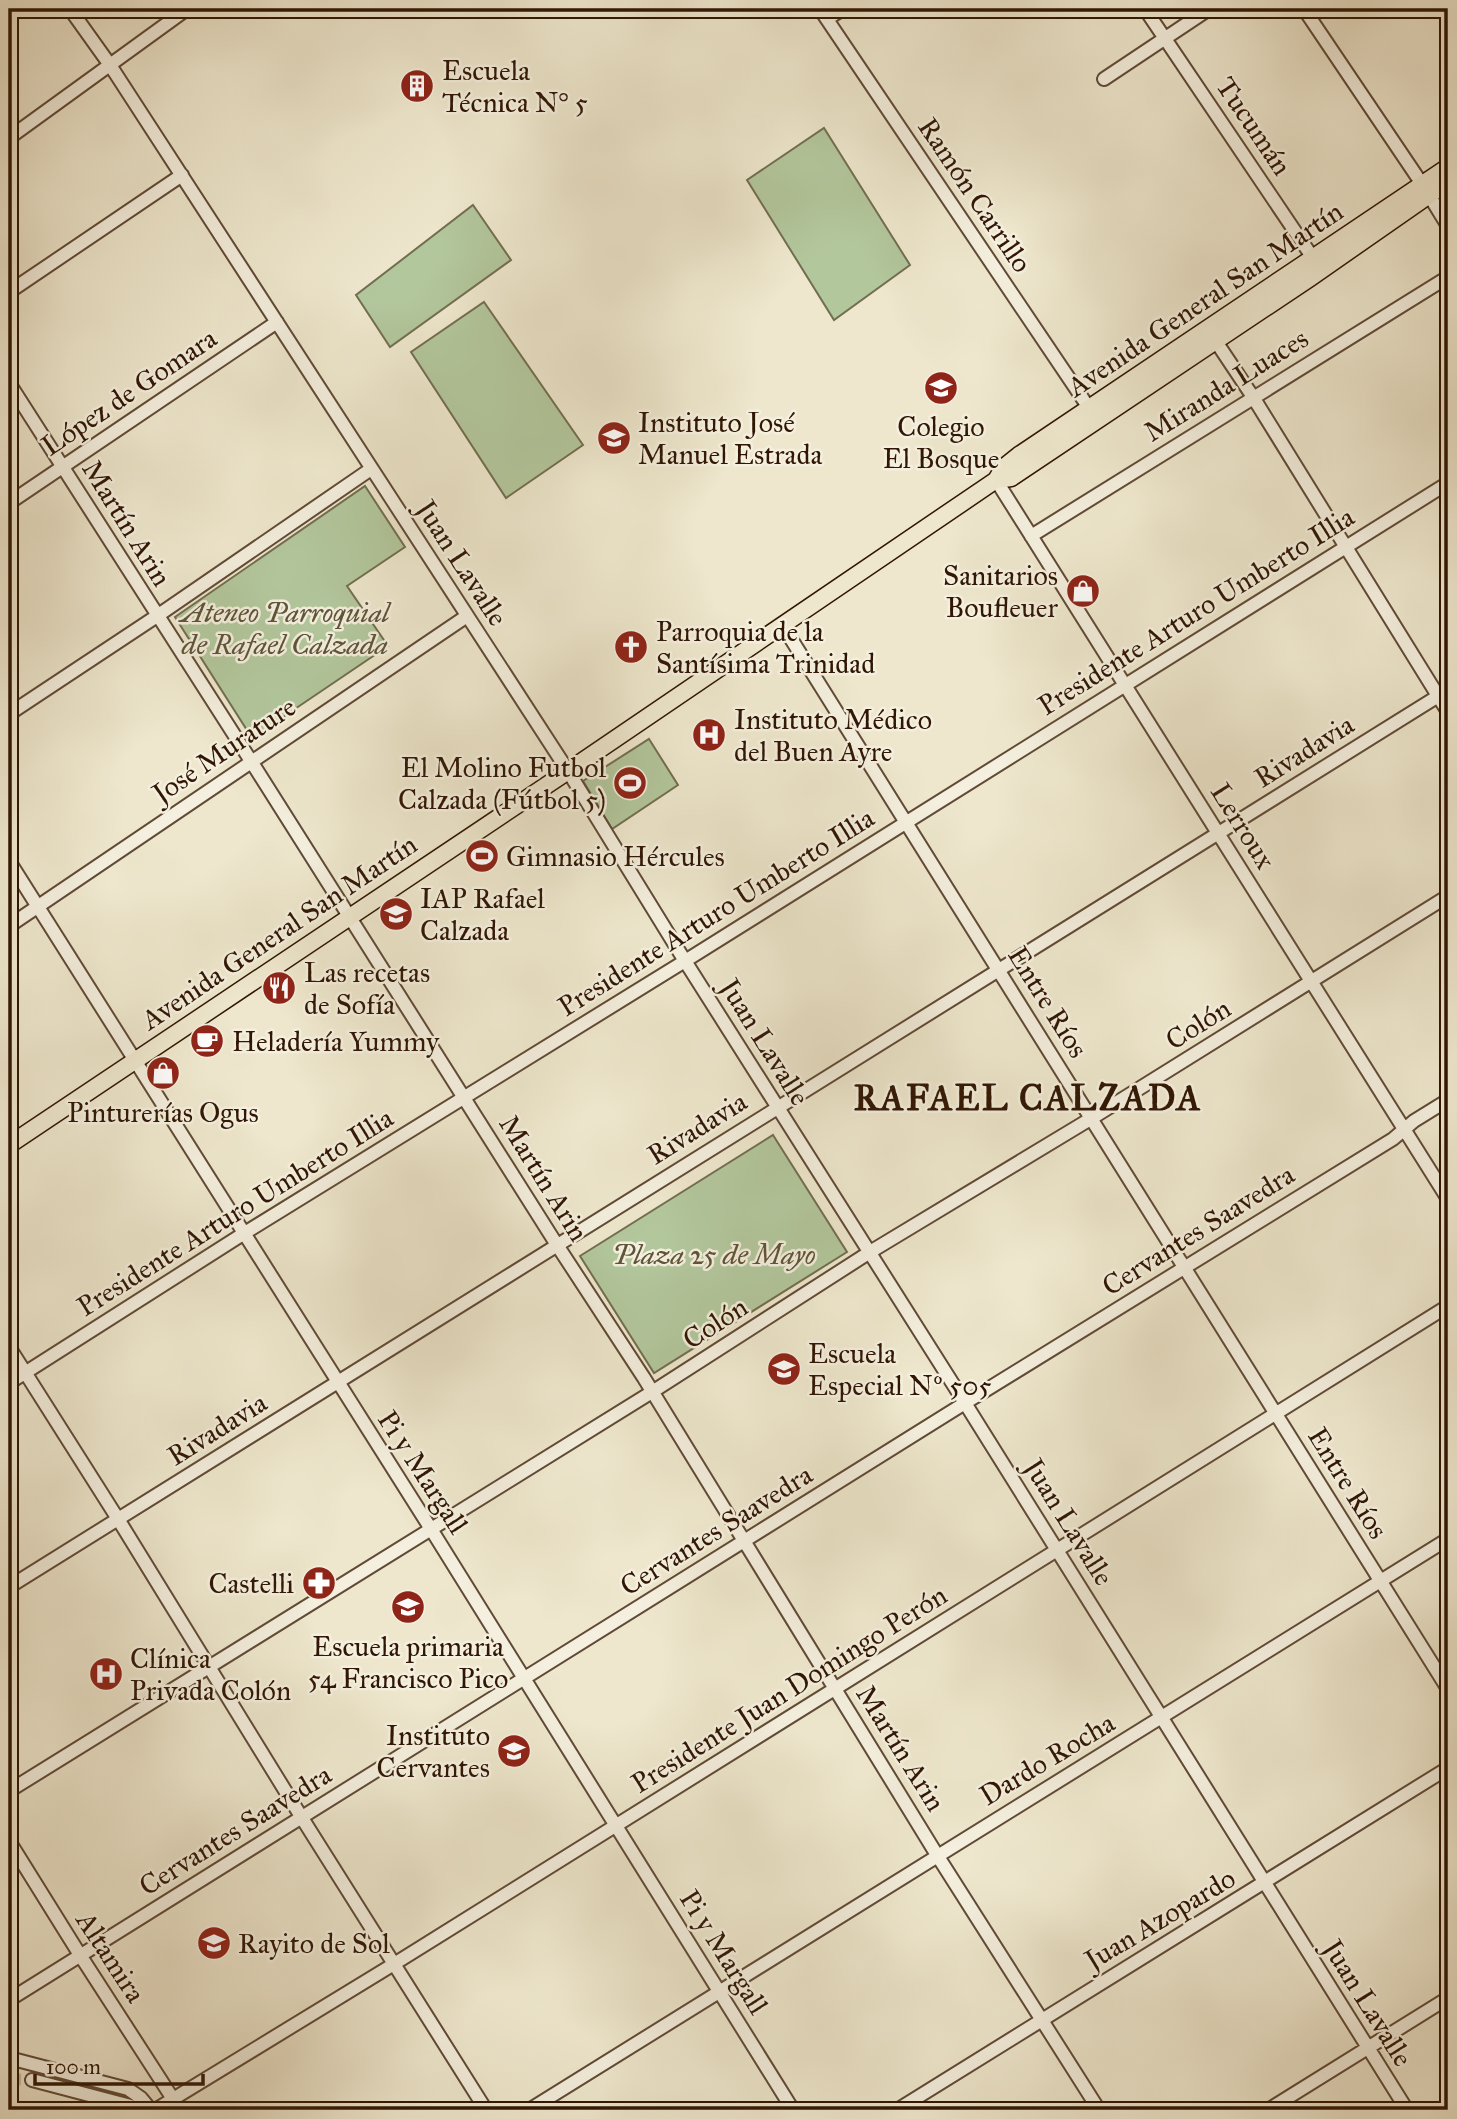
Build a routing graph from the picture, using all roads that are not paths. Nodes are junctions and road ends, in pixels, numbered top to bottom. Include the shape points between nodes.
1 (70, 9) edge
2 (187, 9) edge
3 (843, 9) edge
4 (1145, 9) edge
5 (1209, 9) edge
6 (1304, 9) edge
7 (824, 14) edge
8 (1165, 38) junction
9 (110, 65) junction
10 (1104, 79) dead end
11 (9, 138) edge
12 (1448, 167) edge
13 (182, 175) junction
14 (1448, 182) edge
15 (1426, 190) junction
16 (1448, 226) edge
17 (1317, 264) junction
18 (1448, 277) edge
19 (9, 292) edge
20 (277, 323) junction
21 (1215, 340) junction
22 (9, 383) edge
23 (1253, 397) junction
24 (1089, 408) junction
25 (62, 467) junction
26 (371, 469) junction
27 (996, 480) junction
28 (1448, 483) edge
29 (9, 503) edge
30 (1031, 536) junction
31 (1346, 546) junction
32 (157, 616) junction
33 (467, 616) junction
34 (783, 626) junction
35 (1125, 685) junction
36 (1443, 693) edge
37 (1448, 712) edge
38 (9, 713) edge
39 (251, 761) junction
40 (568, 771) junction
41 (906, 822) junction
42 (1217, 834) junction
43 (9, 861) edge
44 (1448, 896) edge
45 (37, 907) junction
46 (349, 916) junction
47 (9, 926) edge
48 (685, 961) junction
49 (999, 971) junction
50 (1313, 982) junction
51 (134, 1060) junction
52 (464, 1098) junction
53 (1448, 1100) edge
54 (778, 1107) junction
55 (1092, 1118) junction
56 (1405, 1130) junction
57 (9, 1145) edge
58 (1448, 1199) edge
59 (243, 1234) junction
60 (557, 1245) junction
61 (870, 1252) junction
62 (1185, 1267) junction
63 (1448, 1307) edge
64 (9, 1347) edge
65 (24, 1373) junction
66 (9, 1383) edge
67 (337, 1383) junction
68 (652, 1392) junction
69 (965, 1403) junction
70 (1276, 1414) junction
71 (118, 1519) junction
72 (431, 1529) junction
73 (1448, 1539) edge
74 (745, 1541) junction
75 (1057, 1549) junction
76 (1380, 1581) junction
77 (9, 1587) edge
78 (210, 1666) junction
79 (525, 1679) junction
80 (835, 1689) junction
81 (1448, 1689) edge
82 (1161, 1718) junction
83 (1448, 1768) edge
84 (9, 1791) edge
85 (302, 1818) junction
86 (617, 1826) junction
87 (9, 1841) edge
88 (937, 1855) junction
89 (1264, 1884) junction
90 (79, 1955) junction
91 (394, 1964) junction
92 (721, 1993) junction
93 (1448, 1998) edge
94 (9, 2000) edge
95 (1043, 2019) junction
96 (1368, 2049) junction
97 (9, 2058) edge
98 (32, 2080) tunnel mouth
99 (173, 2099) junction
100 (150, 2110) edge
101 (486, 2110) edge
102 (529, 2110) edge
103 (793, 2110) edge
104 (897, 2110) edge
105 (1099, 2110) edge
106 (1268, 2110) edge
107 (1407, 2110) edge

1 - 9 street, Juan Lavalle
2 - 9 street
3 - 7 street
4 - 8 street, Tucumán
5 - 8 street
6 - 15 street
7 - 24 street, Ramón Carrillo
8 - 10 street
8 - 17 street, Tucumán
9 - 11 street
9 - 13 street, Juan Lavalle
12 - 15 main road, Avenida General San Martín
13 - 19 street
13 - 20 street, Juan Lavalle
14 - 15 main road, Avenida General San Martín
15 - 16 street
15 - 17 main road, Avenida General San Martín
17 - 21 main road, Avenida General San Martín
17 - 24 main road, Avenida General San Martín
18 - 23 street, Miranda Luaces
20 - 25 street, López de Gomara
20 - 26 street, Juan Lavalle
21 - 23 street
21 - 27 main road, Avenida General San Martín via 1011,478
22 - 25 street, Martín Arin
23 - 30 street, Miranda Luaces
23 - 31 street
24 - 27 main road, Avenida General San Martín via 1004,467
25 - 29 street, López de Gomara
25 - 32 street, Martín Arin
26 - 32 street
26 - 33 street, Juan Lavalle
27 - 30 street, Lerroux
27 - 34 main road, Avenida General San Martín
28 - 31 street, Presidente Arturo Umberto Illia
30 - 35 street, Lerroux
31 - 35 street, Presidente Arturo Umberto Illia
31 - 36 street
32 - 38 street
32 - 39 street, Martín Arin
33 - 39 street, José Murature
33 - 40 street, Juan Lavalle
34 - 40 main road, Avenida General San Martín
34 - 41 street, Entre Ríos
35 - 41 street, Presidente Arturo Umberto Illia
35 - 42 street, Lerroux
36 - 37 street
36 - 42 street, Rivadavia
39 - 45 street, José Murature
39 - 46 street, Martín Arin
40 - 46 main road, Avenida General San Martín
40 - 48 street, Juan Lavalle
41 - 48 street, Presidente Arturo Umberto Illia
41 - 49 street, Entre Ríos
42 - 49 street, Rivadavia
42 - 50 street, Lerroux
43 - 45 street, Pi y Margall
44 - 50 street, Colón
45 - 47 street, José Murature
45 - 51 street, Pi y Margall
46 - 51 main road, Avenida General San Martín
46 - 52 street, Martín Arin
48 - 52 street, Presidente Arturo Umberto Illia
48 - 54 street, Juan Lavalle
49 - 54 street, Rivadavia
49 - 55 street, Entre Ríos
50 - 55 street, Colón
50 - 56 street, Lerroux
51 - 57 main road, Avenida General San Martín
51 - 59 street, Pi y Margall
52 - 59 street, Presidente Arturo Umberto Illia
52 - 60 street, Martín Arin
53 - 56 street, Cervantes Saavedra
54 - 60 street, Rivadavia
54 - 61 street, Juan Lavalle
55 - 61 street, Colón
55 - 62 street, Entre Ríos
56 - 58 street, Lerroux
56 - 62 street, Cervantes Saavedra
59 - 65 street, Presidente Arturo Umberto Illia
59 - 67 street, Pi y Margall
60 - 67 street, Rivadavia
60 - 68 street, Martín Arin
61 - 68 street, Colón
61 - 69 street, Juan Lavalle
62 - 69 street, Cervantes Saavedra
62 - 70 street, Entre Ríos
63 - 70 street, Presidente Juan Domingo Perón
64 - 65 street
65 - 66 street, Presidente Arturo Umberto Illia
65 - 71 street
67 - 71 street, Rivadavia
67 - 72 street, Pi y Margall
68 - 72 street, Colón
68 - 74 street, Martín Arin
69 - 74 street, Cervantes Saavedra
69 - 75 street, Juan Lavalle
70 - 75 street, Presidente Juan Domingo Perón
70 - 76 street, Entre Ríos
71 - 77 street, Rivadavia
71 - 78 street
72 - 78 street, Colón
72 - 79 street, Pi y Margall
73 - 76 street, Dardo Rocha
74 - 79 street, Cervantes Saavedra
74 - 80 street, Martín Arin
75 - 80 street, Presidente Juan Domingo Perón
75 - 82 street, Juan Lavalle
76 - 81 street, Entre Ríos
76 - 82 street, Dardo Rocha
78 - 84 street, Colón
78 - 85 street
79 - 85 street, Cervantes Saavedra
79 - 86 street, Pi y Margall
80 - 86 street, Presidente Juan Domingo Perón
80 - 88 street, Martín Arin
82 - 88 street, Dardo Rocha
82 - 89 street, Juan Lavalle
83 - 89 street, Juan Azopardo
85 - 90 street, Cervantes Saavedra
85 - 91 street
86 - 91 street, Presidente Juan Domingo Perón
86 - 92 street, Pi y Margall
87 - 90 street, Altamira
88 - 92 street, Dardo Rocha
88 - 95 street, Martín Arin
89 - 95 street, Juan Azopardo
89 - 96 street, Juan Lavalle
90 - 94 street, Cervantes Saavedra
90 - 99 street, Altamira
91 - 99 street, Presidente Juan Domingo Perón
91 - 101 street
92 - 102 street, Dardo Rocha
92 - 103 street, Pi y Margall
93 - 96 street
95 - 104 street, Juan Azopardo
95 - 105 street, Martín Arin
96 - 106 street
96 - 107 street, Juan Lavalle
97 - 100 street via 128,2089
98 - 100 street
99 - 100 street, Presidente Juan Domingo Perón

